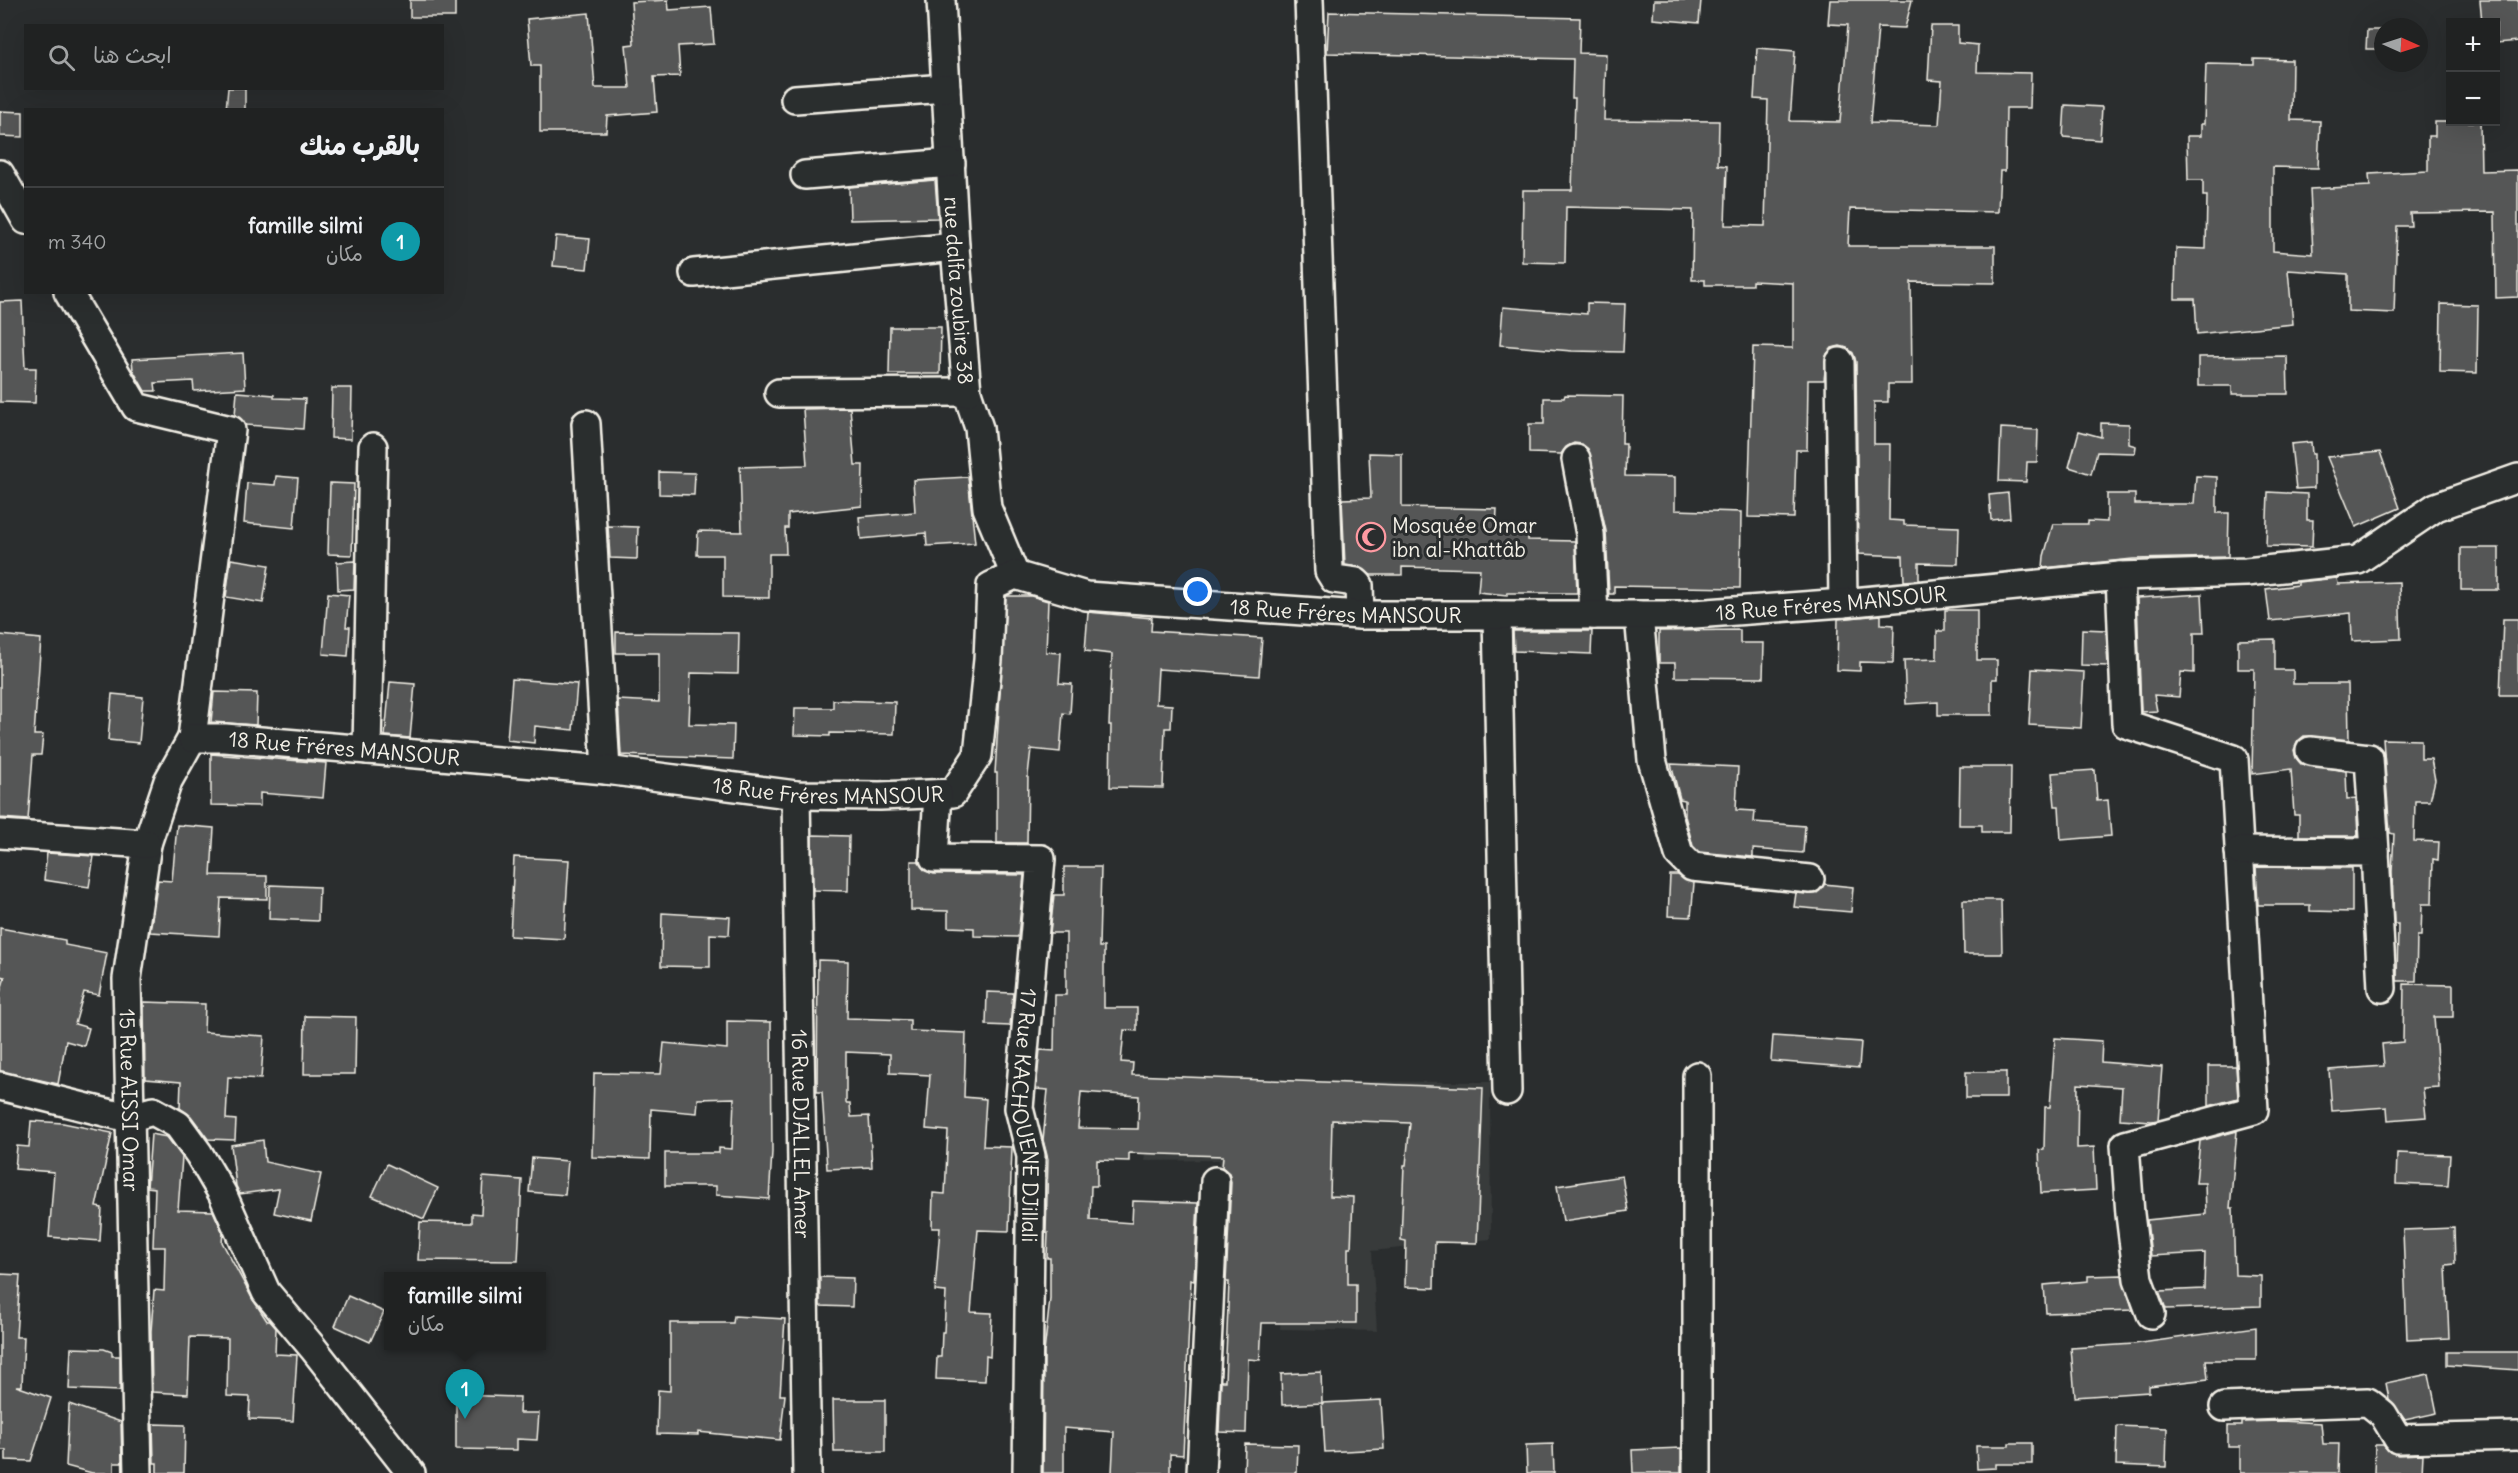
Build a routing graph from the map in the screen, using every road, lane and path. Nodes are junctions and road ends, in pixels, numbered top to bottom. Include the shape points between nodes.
1 (941, 0) edge
2 (1309, 0) edge
3 (946, 88) junction
4 (795, 99) dead end
5 (951, 163) junction
6 (0, 174) edge
7 (805, 175) dead end
8 (24, 216) edge
9 (956, 247) junction
10 (694, 273) dead end
11 (69, 294) edge
12 (1840, 362) dead end
13 (967, 392) junction
14 (779, 393) dead end
15 (586, 424) dead end
16 (373, 447) dead end
17 (1576, 459) dead end
18 (2518, 478) edge
19 (1015, 575) junction
20 (2120, 576) junction
21 (1843, 603) junction
22 (1360, 615) junction
23 (1497, 615) junction
24 (1594, 615) junction
25 (1639, 615) junction
26 (192, 738) junction
27 (367, 750) junction
28 (2310, 751) dead end
29 (606, 770) junction
30 (938, 794) junction
31 (796, 795) junction
32 (0, 834) edge
33 (147, 844) junction
34 (2240, 851) junction
35 (2375, 852) junction
36 (1810, 879) dead end
37 (2382, 988) dead end
38 (1697, 1076) dead end
39 (0, 1086) edge
40 (1507, 1091) dead end
41 (128, 1118) junction
42 (1215, 1181) dead end
43 (2151, 1314) dead end
44 (2224, 1407) dead end
45 (2518, 1436) edge
46 (138, 1473) edge
47 (411, 1473) edge
48 (807, 1473) edge
49 (1027, 1473) edge
50 (1201, 1473) edge
51 (1697, 1473) edge

1 - 3 street, rue dalfa zoubire 38
2 - 22 street via 1329,571 1334,579 1359,585
3 - 4 street
3 - 5 street, rue dalfa zoubire 38
5 - 7 street
5 - 9 street, rue dalfa zoubire 38
6 - 8 street
9 - 10 street
9 - 13 street, rue dalfa zoubire 38
11 - 26 street via 136,407 231,430
12 - 21 street
13 - 14 street
13 - 19 street, rue dalfa zoubire 38 via 979,428 987,508
15 - 29 street
16 - 27 street
17 - 24 street via 1590,534
18 - 20 street, 18 Rue Fréres MANSOUR via 2436,507 2358,560 2246,572
19 - 22 street, 18 Rue Fréres MANSOUR via 1086,596
19 - 30 street, 18 Rue Fréres MANSOUR via 991,586 978,755 953,793
20 - 21 street, 18 Rue Fréres MANSOUR
20 - 34 street via 2126,724 2234,759
21 - 25 street, 18 Rue Fréres MANSOUR
22 - 23 street, 18 Rue Fréres MANSOUR
23 - 24 street, 18 Rue Fréres MANSOUR
23 - 40 street
24 - 25 street, 18 Rue Fréres MANSOUR
25 - 36 street via 1652,760 1679,854 1692,867
26 - 27 street, 18 Rue Fréres MANSOUR
26 - 33 street, 15 Rue AISSI Omar via 168,781
27 - 29 street, 18 Rue Fréres MANSOUR
28 - 35 street via 2369,758
29 - 31 street, 18 Rue Fréres MANSOUR
30 - 31 street, 18 Rue Fréres MANSOUR
30 - 49 street, 17 Rue KACHOUENE DJillali via 934,858 1041,859 1019,1108 1031,1156
31 - 48 street, 16 Rue DJALLEL Amer
32 - 33 street
33 - 41 street, 15 Rue AISSI Omar via 127,979
34 - 35 street
34 - 43 street via 2254,1110 2126,1145 2138,1279
35 - 37 street
38 - 51 street
39 - 41 street
41 - 46 street, 15 Rue AISSI Omar
41 - 47 street via 153,1111 178,1125 222,1193 266,1292
42 - 50 street
44 - 45 street via 2368,1402 2383,1414 2398,1438

